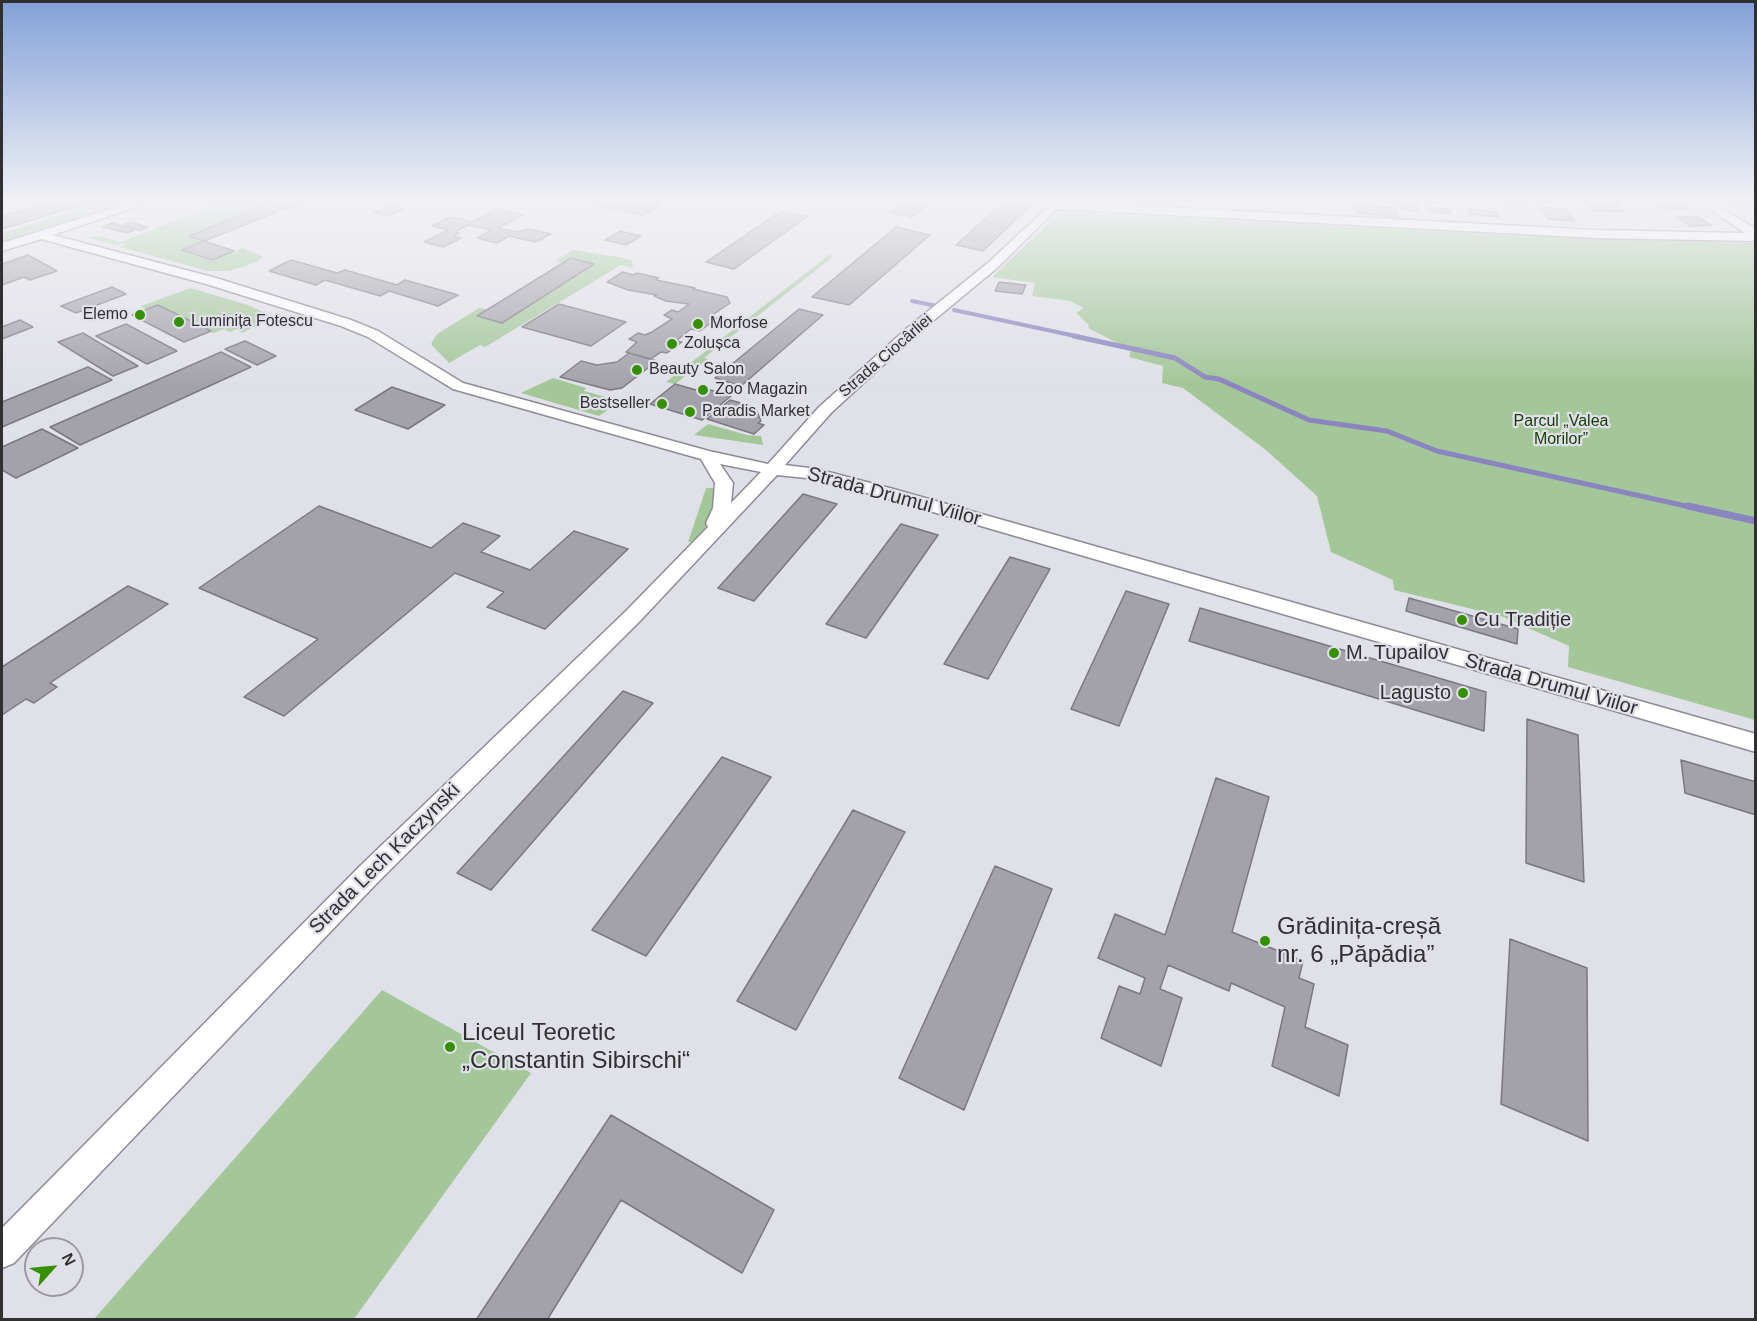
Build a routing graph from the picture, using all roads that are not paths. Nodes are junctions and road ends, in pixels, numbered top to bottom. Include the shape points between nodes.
1 (143, 263) edge
2 (995, 263) edge
3 (706, 456) junction
4 (770, 469) junction
5 (712, 531) junction
6 (1755, 743) edge
7 (2, 1251) edge

1 - 3 street, Strada Drumul Viilor via 345,323 373,334 458,386
2 - 4 street, Strada Ciocârliei via 825,410
3 - 4 street, Strada Drumul Viilor
3 - 5 street via 724,483 722,508
4 - 5 street, Strada Lech Kaczynski
4 - 6 street, Strada Drumul Viilor via 822,475 891,494
5 - 7 street, Strada Lech Kaczynski via 633,616 369,874

